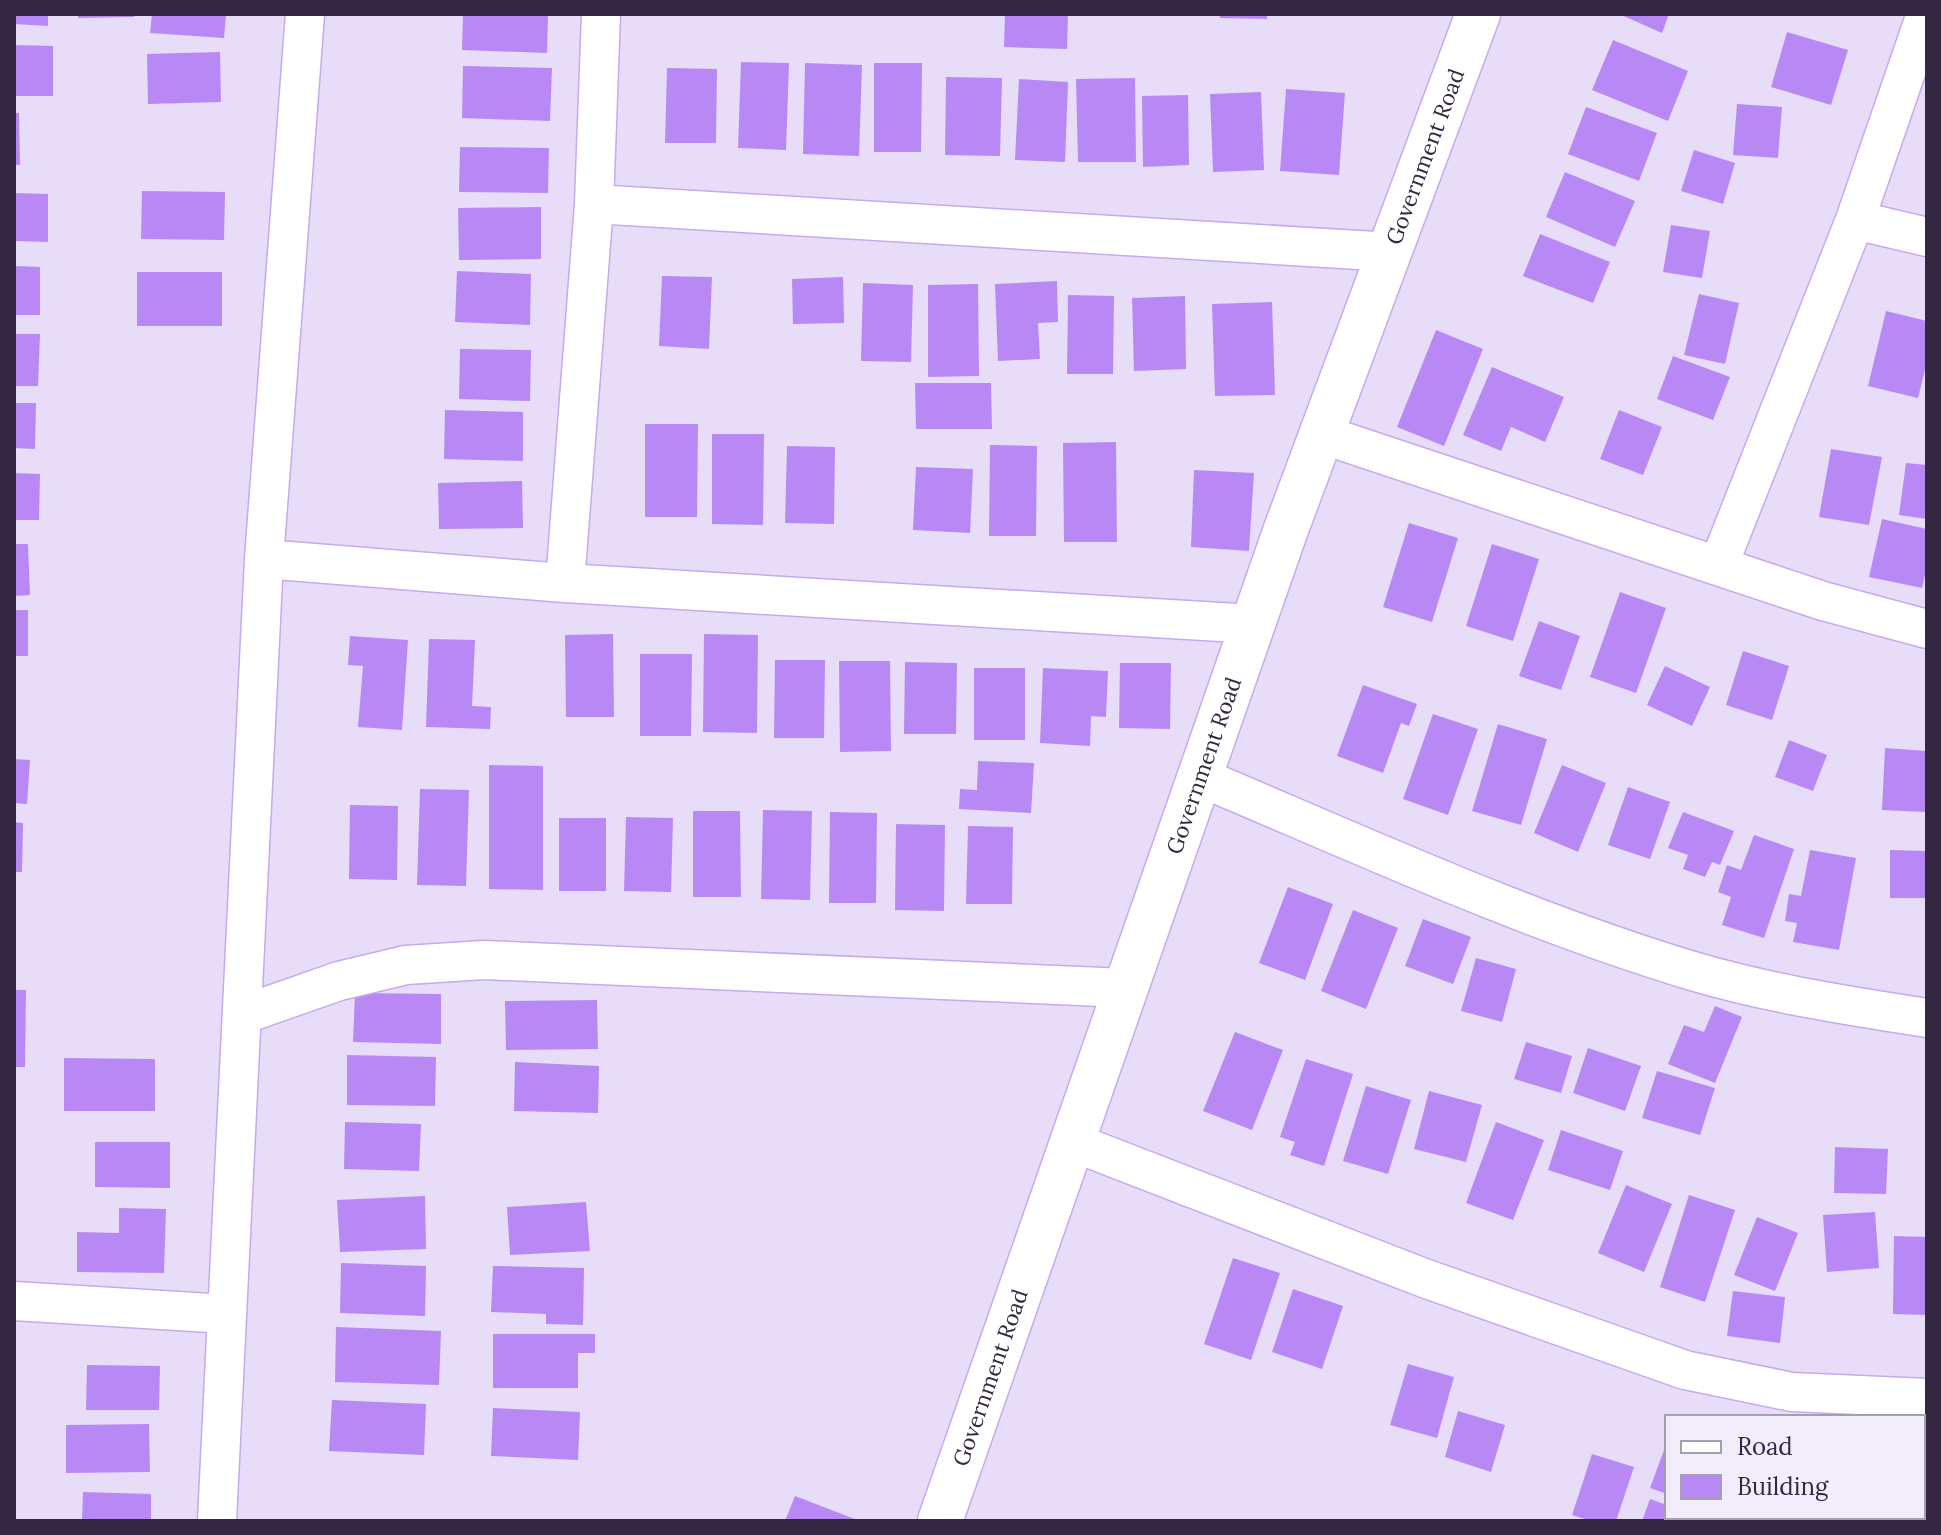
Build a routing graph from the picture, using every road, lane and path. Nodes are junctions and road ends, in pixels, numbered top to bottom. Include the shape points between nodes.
1 (305, 14) edge
2 (601, 14) edge
3 (1478, 14) edge
4 (1926, 14) edge
5 (594, 204) junction
6 (1855, 220) junction
7 (1927, 237) edge
8 (1392, 252) junction
9 (1324, 435) junction
10 (264, 559) junction
11 (1719, 564) junction
12 (565, 583) junction
13 (1254, 624) junction
14 (1927, 629) edge
15 (1200, 777) junction
16 (1125, 988) junction
17 (242, 1015) junction
18 (1927, 1018) edge
19 (1070, 1141) junction
20 (14, 1301) edge
21 (227, 1314) junction
22 (1927, 1398) edge
23 (217, 1521) edge
24 (940, 1521) edge

1 - 10 street
2 - 5 street
3 - 8 street, Government Road
4 - 6 street
5 - 8 street
5 - 12 street
6 - 7 street
6 - 11 street
8 - 9 street, Government Road
9 - 11 street
9 - 13 street, Government Road
10 - 12 street
10 - 17 street
11 - 14 street via 1823,601
12 - 13 street
13 - 15 street, Government Road
15 - 16 street, Government Road
15 - 18 street via 1478,894 1696,972
16 - 17 street via 484,960 406,965 339,981
16 - 19 street, Government Road
17 - 21 street
19 - 22 street via 1424,1278 1685,1370 1792,1392
19 - 24 street, Government Road
20 - 21 street
21 - 23 street

